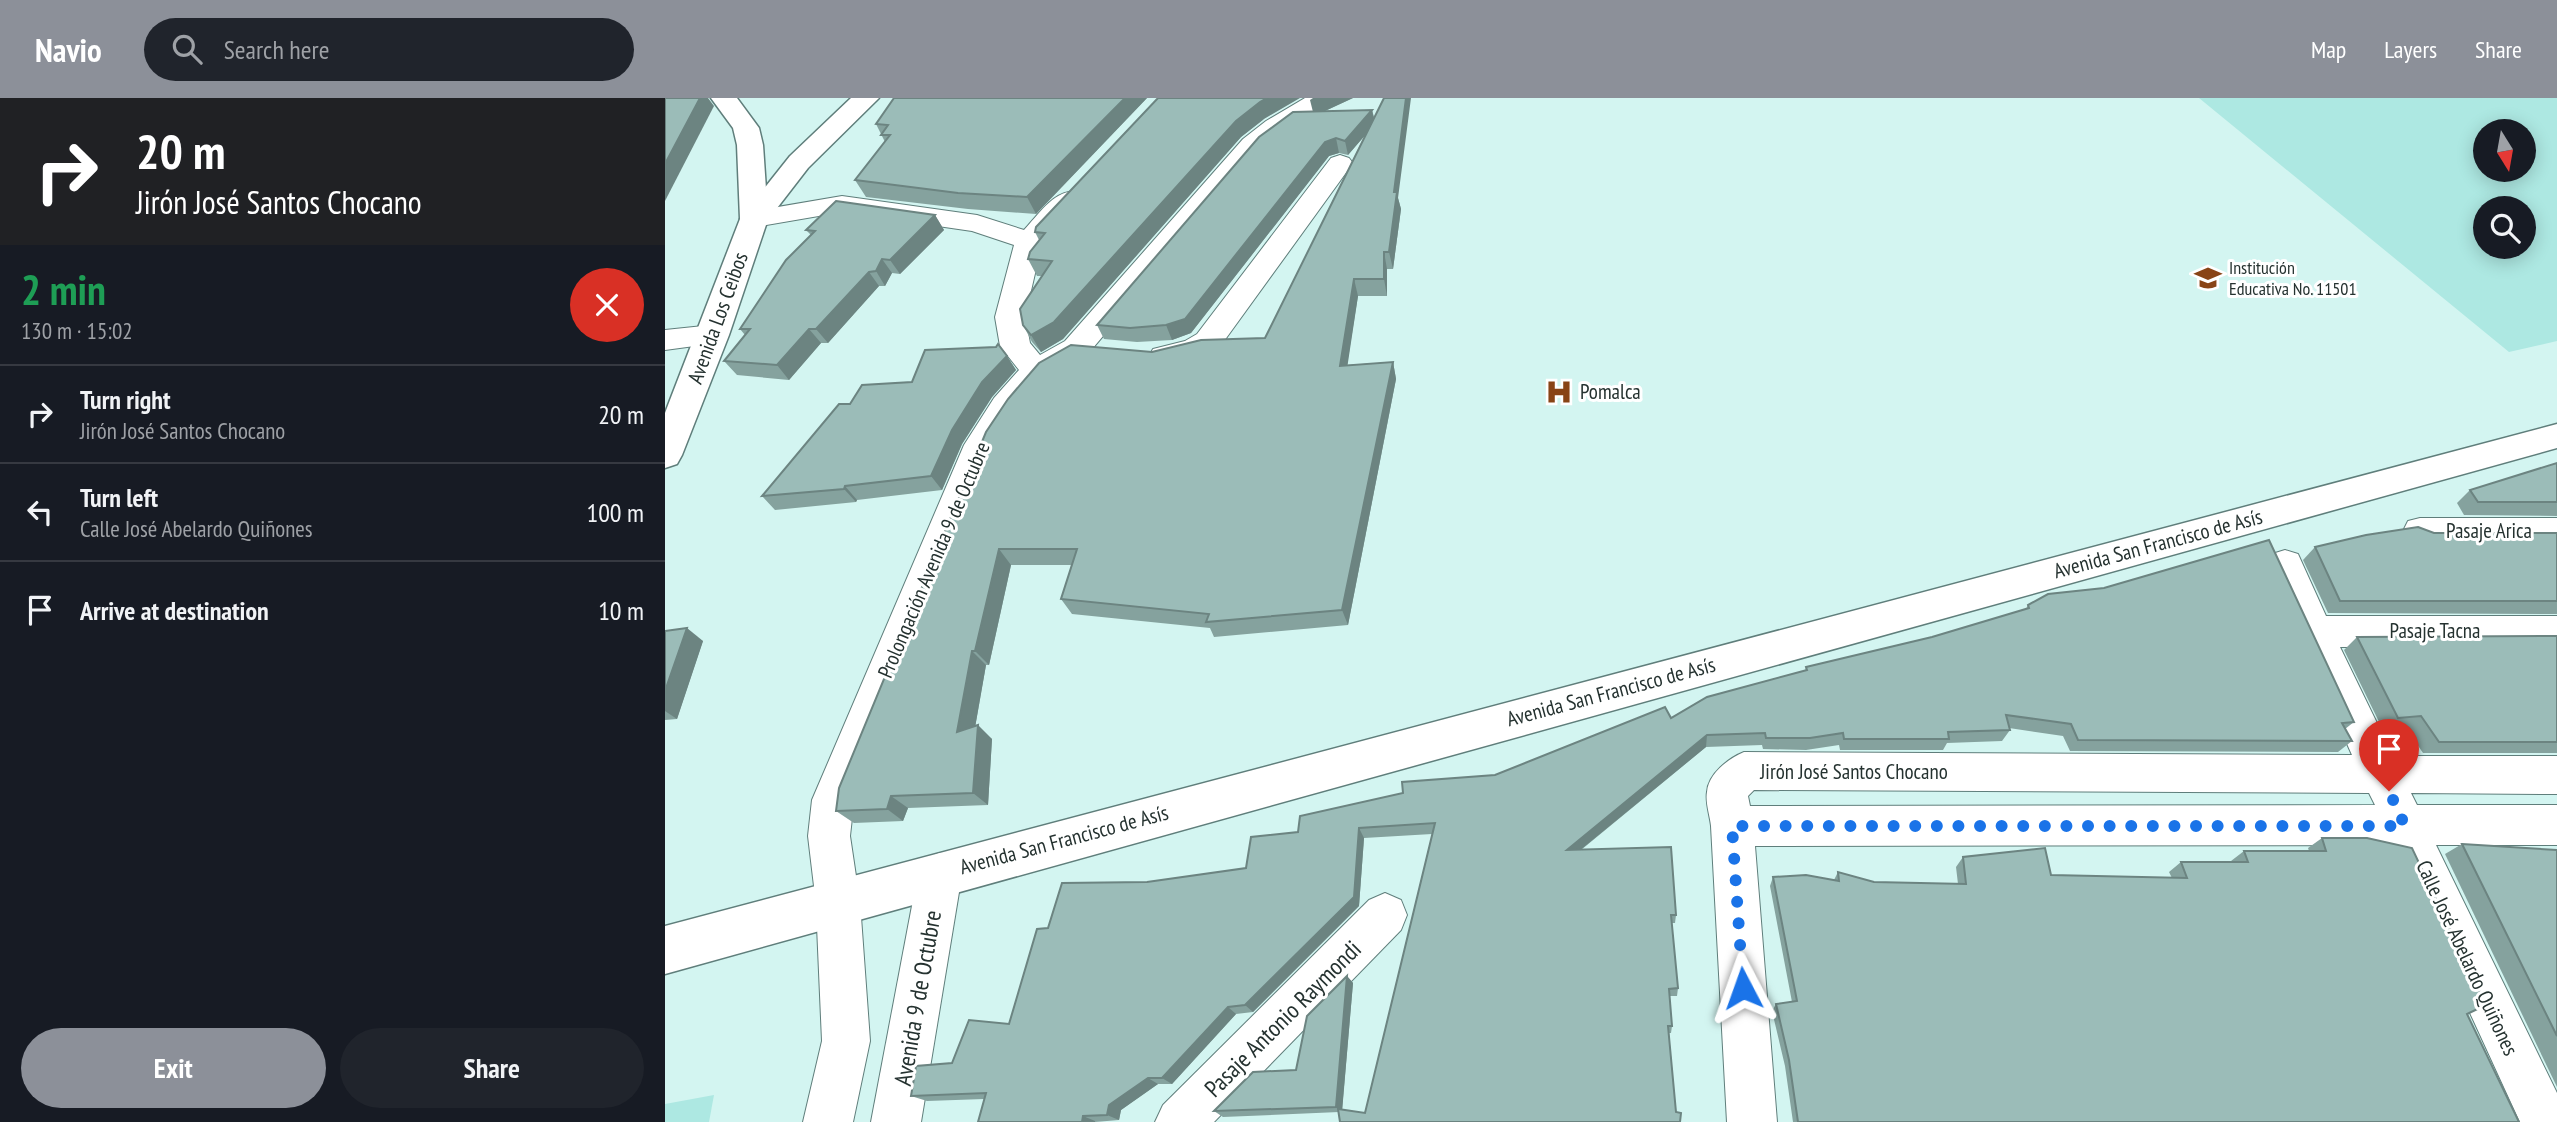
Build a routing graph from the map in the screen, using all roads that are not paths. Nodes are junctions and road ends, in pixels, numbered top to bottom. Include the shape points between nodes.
1 (724, 98) edge
2 (866, 98) edge
3 (1322, 98) edge
4 (1340, 163) dead end
5 (1083, 184) edge
6 (754, 219) junction
7 (1029, 241) junction
8 (713, 335) junction
9 (665, 340) edge
10 (1143, 356) edge
11 (1036, 370) junction
12 (2557, 436) edge
13 (665, 455) edge
14 (2420, 531) edge
15 (2557, 531) edge
16 (2285, 564) dead end
17 (2557, 631) edge
18 (2313, 632) junction
19 (2381, 774) junction
20 (2557, 775) edge
21 (2557, 825) edge
22 (1732, 826) junction
23 (2405, 826) junction
24 (940, 874) junction
25 (838, 903) junction
26 (1385, 915) dead end
27 (665, 950) edge
28 (828, 1122) edge
29 (896, 1122) edge
30 (1180, 1122) edge
31 (1752, 1122) edge
32 (2545, 1122) edge

1 - 6 main road via 746,128
2 - 6 main road via 799,162
3 - 11 street, Prolongación Avenida 9 de Octubre via 1252,144 1089,350
4 - 10 street via 1208,341 1166,356
5 - 7 street
6 - 7 street via 842,204 977,223
6 - 8 main road, Avenida Los Ceibos
7 - 11 street via 1010,317 1015,346
8 - 9 street
8 - 13 main road, Avenida Los Ceibos
11 - 25 street, Prolongación Avenida 9 de Octubre via 980,445 833,800 829,836
12 - 24 main road, Avenida San Francisco de Asís
14 - 15 street, Pasaje Arica
16 - 18 street, Calle José Abelardo Quiñones
17 - 18 street, Pasaje Tacna
18 - 19 street, Calle José Abelardo Quiñones
19 - 20 street, Jirón José Santos Chocano
19 - 22 street, Jirón José Santos Chocano via 1744,771 1727,791
19 - 23 street, Calle José Abelardo Quiñones
21 - 23 street
22 - 23 street
22 - 31 street, Jirón José Santos Chocano
23 - 32 street, Calle José Abelardo Quiñones
24 - 25 main road, Avenida San Francisco de Asís
24 - 29 street, Avenida 9 de Octubre
25 - 27 main road, Avenida San Francisco de Asís
25 - 28 street via 846,1041
26 - 30 street, Pasaje Antonio Raymondi

